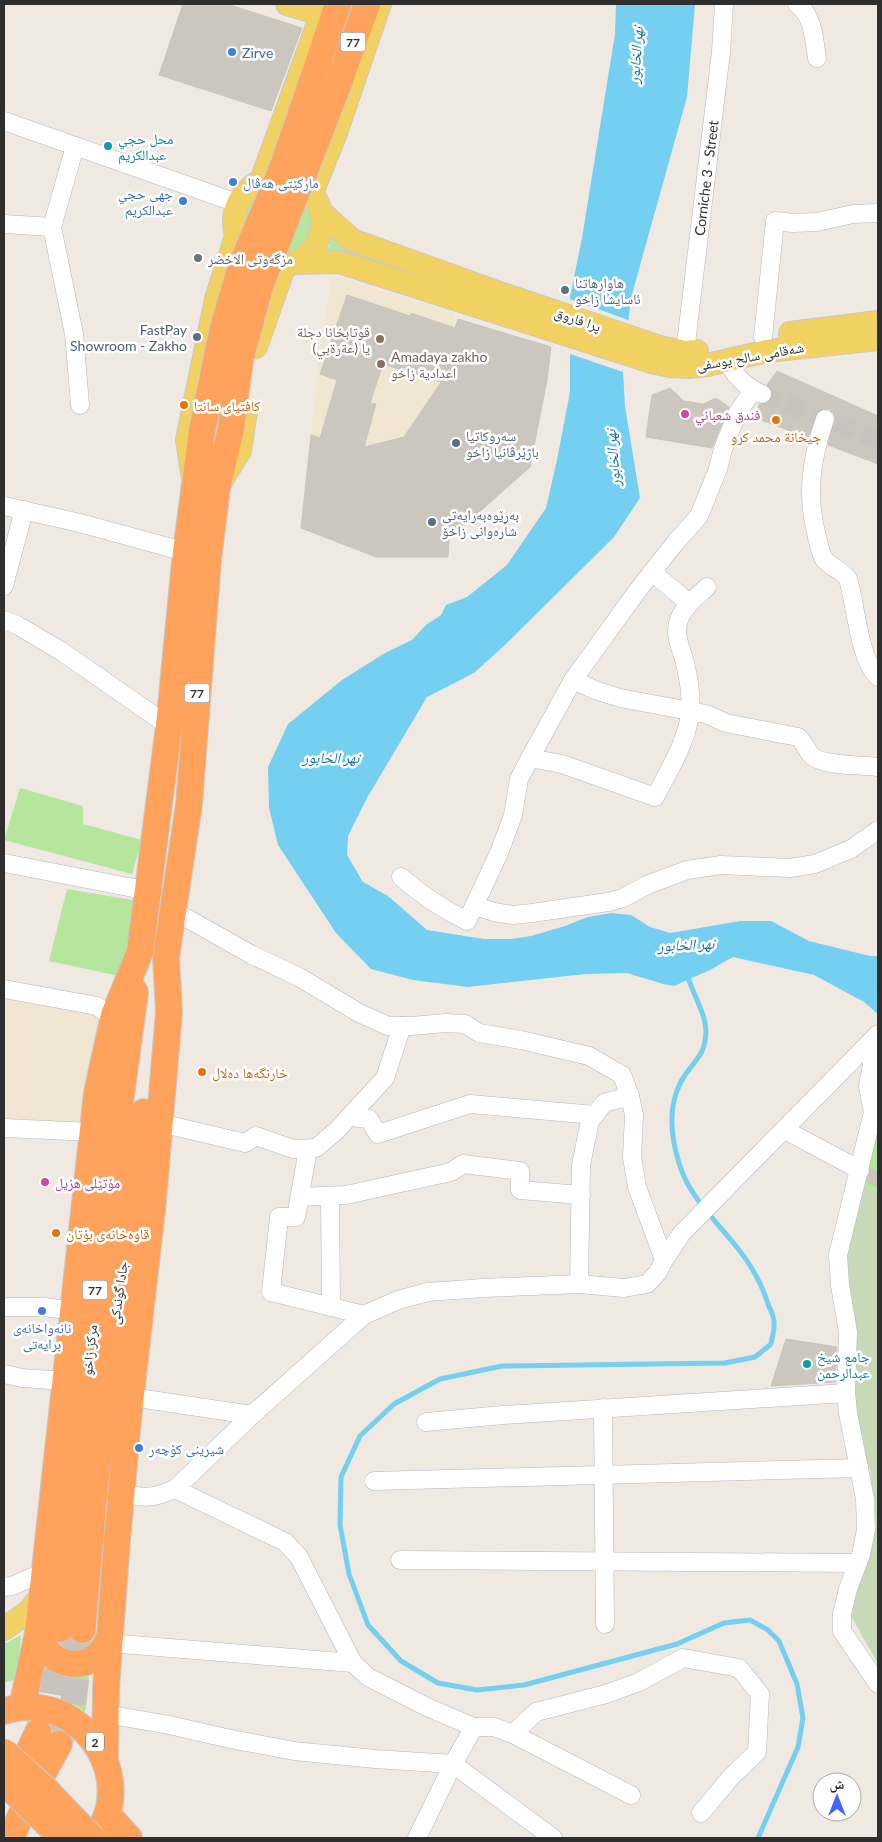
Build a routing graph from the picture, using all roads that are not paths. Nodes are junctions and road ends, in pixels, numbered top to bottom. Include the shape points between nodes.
1 (287, 4) edge
2 (367, 4) edge
3 (380, 4) edge
4 (724, 4) edge
5 (797, 4) edge
6 (329, 10) edge
7 (817, 58) dead end
8 (284, 116) junction
9 (4, 121) edge
10 (336, 132) junction
11 (75, 146) junction
12 (261, 181) junction
13 (316, 203) junction
14 (237, 204) junction
15 (878, 214) edge
16 (4, 224) edge
17 (52, 227) junction
18 (236, 236) junction
19 (290, 264) junction
20 (216, 299) junction
21 (493, 301) junction
22 (266, 315) junction
23 (878, 322) edge
24 (763, 337) junction
25 (878, 339) edge
26 (684, 352) junction
27 (656, 354) junction
28 (726, 360) junction
29 (80, 405) dead end
30 (825, 419) dead end
31 (206, 488) junction
32 (4, 506) edge
33 (24, 510) junction
34 (186, 552) junction
35 (652, 572) junction
36 (4, 586) edge
37 (707, 588) dead end
38 (689, 603) junction
39 (4, 620) edge
40 (878, 678) edge
41 (573, 680) junction
42 (690, 712) junction
43 (169, 726) junction
44 (530, 758) junction
45 (878, 767) edge
46 (878, 830) edge
47 (4, 863) edge
48 (401, 877) dead end
49 (149, 891) junction
50 (475, 906) junction
51 (174, 911) junction
52 (140, 952) junction
53 (166, 958) junction
54 (4, 989) edge
55 (113, 1018) junction
56 (402, 1026) junction
57 (877, 1041) edge
58 (630, 1096) junction
59 (595, 1115) junction
60 (350, 1117) junction
61 (160, 1124) junction
62 (4, 1128) edge
63 (785, 1130) junction
64 (92, 1132) junction
65 (308, 1149) junction
66 (860, 1170) junction
67 (581, 1195) junction
68 (330, 1196) junction
69 (300, 1197) junction
70 (664, 1260) junction
71 (579, 1284) junction
72 (4, 1307) edge
73 (331, 1307) junction
74 (74, 1311) junction
75 (364, 1315) junction
76 (4, 1374) edge
77 (66, 1381) junction
78 (846, 1393) junction
79 (131, 1397) junction
80 (604, 1408) junction
81 (252, 1415) junction
82 (426, 1422) dead end
83 (860, 1468) junction
84 (605, 1475) junction
85 (374, 1481) dead end
86 (175, 1489) junction
87 (122, 1493) junction
88 (400, 1560) dead end
89 (606, 1561) junction
90 (858, 1563) junction
91 (44, 1582) junction
92 (4, 1587) edge
93 (605, 1624) dead end
94 (4, 1629) edge
95 (60, 1631) junction
96 (110, 1639) junction
97 (353, 1663) junction
98 (878, 1684) edge
99 (13, 1709) edge
100 (106, 1714) junction
101 (474, 1727) junction
102 (513, 1734) junction
103 (48, 1738) tunnel mouth
104 (25, 1760) edge
105 (105, 1761) junction
106 (453, 1764) junction
107 (631, 1795) dead end
108 (8, 1800) edge
109 (701, 1813) dead end
110 (107, 1814) junction
111 (11, 1838) edge
112 (62, 1838) edge
113 (93, 1838) edge
114 (129, 1838) edge
115 (417, 1838) edge
116 (553, 1838) edge

1 - 6 main road
2 - 31 highway, 77, bridge via 260,286 240,360 231,429
3 - 10 main road
4 - 26 street, Corniche 3 - Street via 721,52
5 - 7 street via 807,13
6 - 8 main road
6 - 31 highway, 77, bridge via 314,76 284,164 242,264 222,328 202,431
8 - 10 main road via 289,130 301,139 316,142 330,138
8 - 12 main road
9 - 11 street
10 - 13 main road
11 - 14 street
11 - 17 street
12 - 13 main road via 288,179 303,186
12 - 14 main road via 251,186
13 - 19 main road via 321,233 308,254
13 - 21 main road via 352,240
14 - 18 main road via 234,219
15 - 24 street via 853,214 817,222 775,221
16 - 17 street
17 - 29 street via 74,334
18 - 19 main road via 247,254 255,260 264,264
18 - 20 main road
19 - 21 main road via 339,262
19 - 22 main road
20 - 22 main road via 230,292 246,293 259,301
20 - 31 main road via 187,440
21 - 27 main road, پرا فاروق
22 - 31 main road via 254,351 240,451
23 - 24 main road, شەقامی سالح یوسفی
24 - 26 main road, شەقامی سالح یوسفی
25 - 28 main road, شەقامی سالح یوسفی via 767,351
26 - 27 main road, شەقامی سالح یوسفی
27 - 28 main road, شەقامی سالح یوسفی via 670,366 707,365
28 - 35 street via 737,377 757,392 737,414 699,516
30 - 40 street via 811,468 814,528 824,559 848,579 865,652
31 - 34 highway, 77
31 - 51 highway, 77 via 208,560 189,804
32 - 33 street
33 - 34 street
33 - 36 street
34 - 43 highway, 77
35 - 38 street
35 - 41 street
37 - 38 street
38 - 42 street via 680,616 677,629 688,680
39 - 43 street via 61,651
41 - 42 street via 620,698
41 - 44 street
42 - 44 street via 684,737 655,797 562,764
42 - 45 street via 706,714 726,723 798,737 812,756 824,762
43 - 49 highway, 77
44 - 50 street via 519,779 513,815 499,853
46 - 50 street via 851,848 816,864 790,868 721,865 687,870 623,898 532,913 513,915
47 - 49 street
48 - 50 street via 443,909 468,921
49 - 52 highway, 77
51 - 53 highway, 77
51 - 56 street via 299,977 359,1013 388,1026
52 - 55 highway
52 - 95 highway, مركز زاخو / 77 via 68,1518
53 - 61 highway via 169,1012
53 - 95 highway, جادا گوندکی / 77 via 113,1331 94,1494
54 - 55 street via 97,1006
55 - 64 highway
56 - 58 street via 465,1024 479,1033 589,1056 622,1074
56 - 60 street via 385,1078
57 - 63 street
57 - 66 street via 868,1086 873,1112
58 - 59 street via 604,1103
58 - 70 street via 634,1115 632,1157 637,1187
59 - 60 street via 470,1104 378,1134 368,1119
59 - 67 street via 590,1121 582,1164
60 - 65 street via 316,1148
61 - 65 street via 245,1143 256,1136 293,1149
61 - 79 highway
62 - 64 street
63 - 66 street
63 - 70 street via 682,1233
64 - 74 highway
65 - 69 street
66 - 78 street via 838,1254 848,1332
67 - 68 street via 520,1190 520,1171 463,1164 450,1172
67 - 71 street
68 - 69 street
68 - 73 street
69 - 73 street via 296,1217 279,1217 271,1292
70 - 71 street via 647,1284 624,1288
71 - 75 street via 428,1292 398,1300
72 - 74 street
73 - 75 street
74 - 77 highway
75 - 81 street
76 - 77 street
77 - 91 highway
78 - 80 street
78 - 83 street
79 - 81 street
79 - 87 highway
80 - 82 street
80 - 84 street
81 - 86 street
83 - 84 street
83 - 90 street via 866,1530
84 - 85 street
84 - 89 street
86 - 87 street via 147,1498
86 - 97 street via 285,1542 299,1557
87 - 96 highway
88 - 89 street
89 - 90 street
89 - 93 street
90 - 98 street via 842,1614 842,1631
91 - 92 street
91 - 94 main road via 29,1610
91 - 95 highway
95 - 96 highway via 45,1648 62,1662 71,1664 84,1664 94,1658
95 - 99 highway
96 - 97 street
96 - 100 highway
97 - 101 street via 368,1677
99 - 105 highway, 2 via 43,1708 63,1715 96,1742
100 - 105 highway
100 - 106 street via 294,1751
101 - 102 street via 494,1727
101 - 106 street
102 - 107 street
102 - 109 street via 536,1712 639,1682 683,1658 740,1668 760,1694 757,1752
103 - 104 highway
104 - 113 highway, 2, bridge via 51,1795
105 - 110 highway, 2 via 110,1778
106 - 115 street
106 - 116 street
108 - 111 highway
108 - 112 highway, bridge
110 - 113 highway, 2
110 - 114 highway

